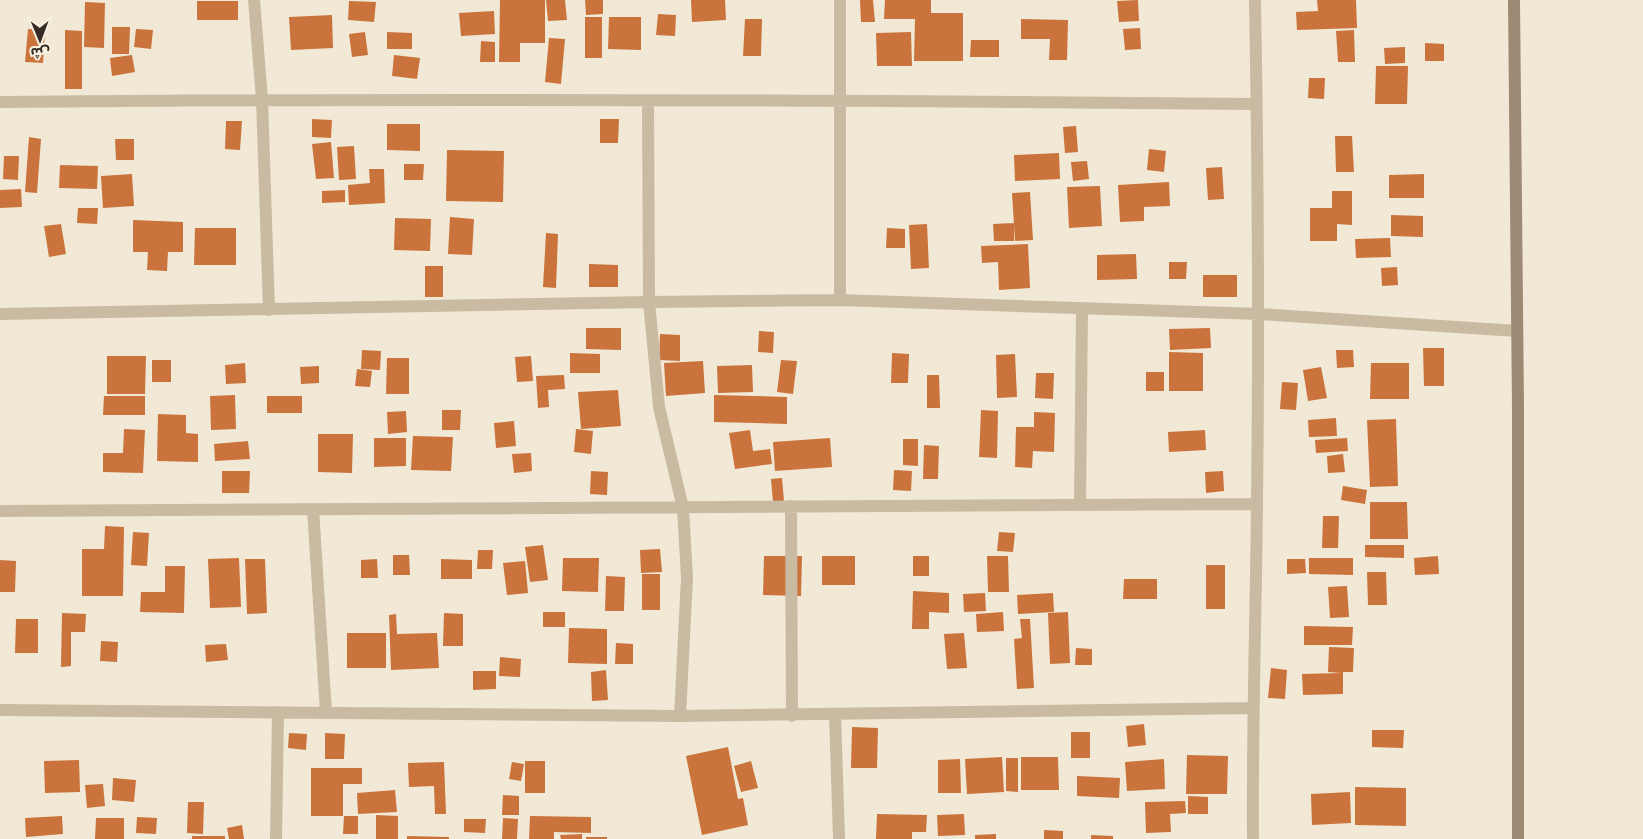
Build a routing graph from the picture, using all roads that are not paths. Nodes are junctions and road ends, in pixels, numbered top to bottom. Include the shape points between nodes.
1 (254, 0) edge
2 (840, 0) edge
3 (1255, 0) edge
4 (1514, 0) edge
5 (262, 99) junction
6 (840, 100) junction
7 (648, 101) junction
8 (0, 102) edge
9 (1257, 104) junction
10 (840, 300) junction
11 (649, 302) junction
12 (1082, 308) junction
13 (269, 310) junction
14 (0, 314) edge
15 (1259, 314) junction
16 (1517, 330) junction
17 (1080, 504) junction
18 (1257, 504) junction
19 (791, 506) junction
20 (683, 508) junction
21 (313, 509) junction
22 (0, 510) edge
23 (1252, 708) junction
24 (0, 710) edge
25 (278, 712) junction
26 (326, 712) junction
27 (835, 714) junction
28 (680, 716) junction
29 (792, 716) junction
30 (276, 839) edge
31 (840, 839) edge
32 (1253, 839) edge
33 (1518, 839) edge

1 - 5 street
2 - 6 street
3 - 9 street
4 - 16 street
5 - 7 street
5 - 8 street
5 - 13 street
6 - 7 street
6 - 9 street
6 - 10 street
7 - 11 street
9 - 15 street
10 - 11 street
10 - 12 street
11 - 13 street
11 - 20 street via 659,407
12 - 15 street
12 - 17 street
13 - 14 street
15 - 16 street
15 - 18 street
16 - 33 street
17 - 18 street
17 - 19 street
18 - 23 street
19 - 20 street
19 - 29 street
20 - 21 street
20 - 28 street via 687,578
21 - 22 street
21 - 26 street
23 - 27 street
23 - 32 street
24 - 25 street
25 - 26 street
25 - 30 street
26 - 28 street
27 - 29 street
27 - 31 street
28 - 29 street

